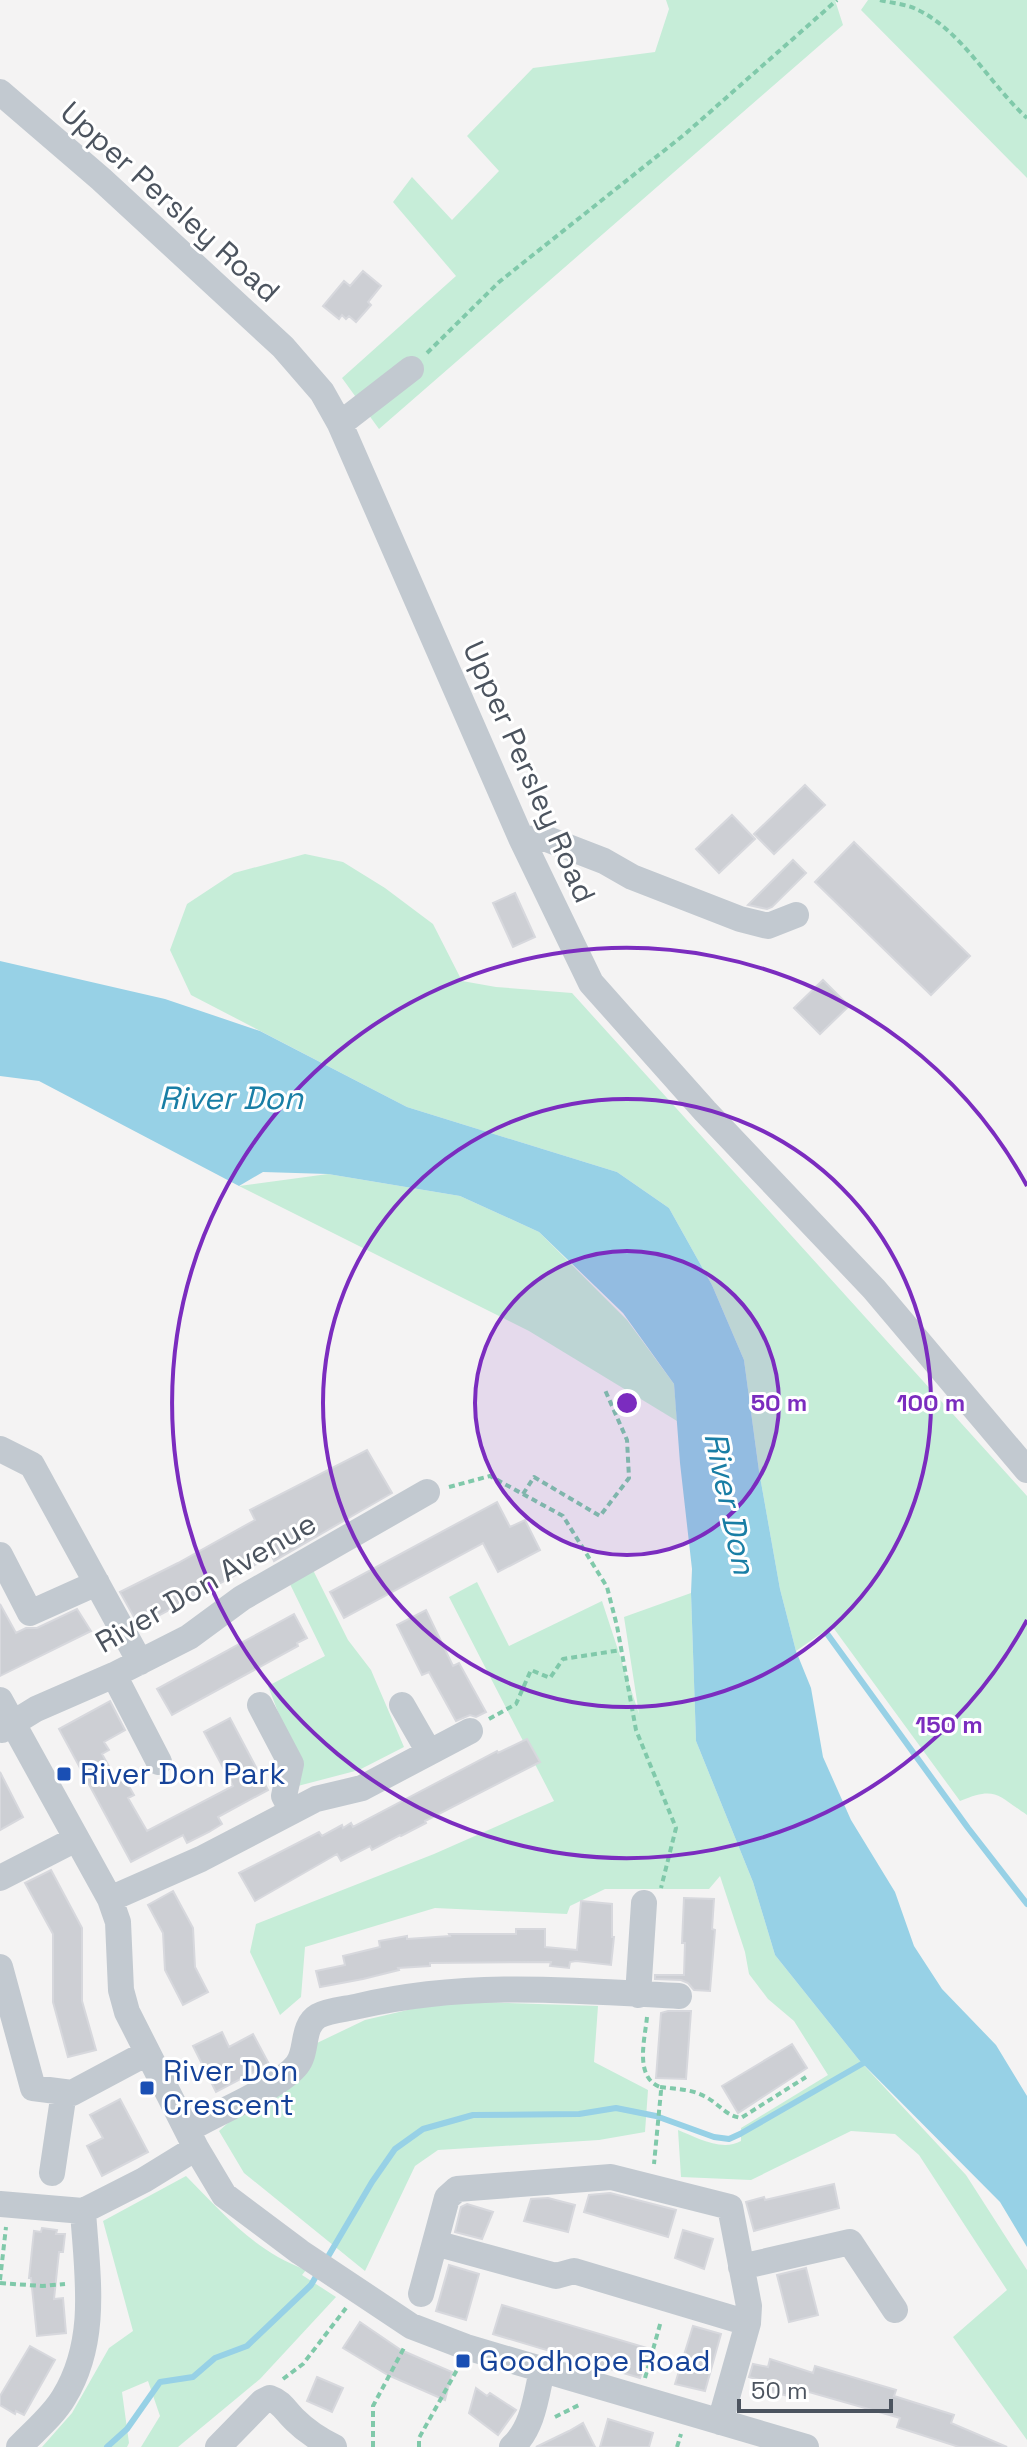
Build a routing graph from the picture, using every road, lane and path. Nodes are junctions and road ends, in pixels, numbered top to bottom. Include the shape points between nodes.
1 (837, 0) edge
2 (880, 0) edge
3 (0, 92) edge
4 (1027, 118) edge
5 (411, 369) joint
6 (340, 424) junction
7 (521, 838) junction
8 (796, 915) dead end
9 (605, 1390) dead end
10 (0, 1449) edge
11 (1027, 1470) edge
12 (427, 1492) joint
13 (523, 1494) junction
14 (0, 1555) edge
15 (97, 1583) junction
16 (621, 1650) junction
17 (140, 1662) junction
18 (114, 1675) junction
19 (0, 1700) edge
20 (260, 1705) dead end
21 (402, 1705) dead end
22 (7, 1728) edge
23 (470, 1731) joint
24 (429, 1752) junction
25 (159, 1762) dead end
26 (292, 1811) junction
27 (76, 1839) junction
28 (0, 1878) edge
29 (110, 1899) junction
30 (644, 1903) joint
31 (0, 1967) edge
32 (659, 1995) junction
33 (147, 2053) junction
34 (806, 2077) dead end
35 (660, 2087) junction
36 (64, 2092) junction
37 (192, 2139) junction
38 (656, 2148) dead end
39 (52, 2173) dead end
40 (4, 2204) edge
41 (83, 2211) junction
42 (435, 2243) junction
43 (741, 2267) junction
44 (0, 2281) edge
45 (88, 2282) junction
46 (356, 2287) junction
47 (421, 2294) dead end
48 (668, 2299) junction
49 (895, 2310) dead end
50 (748, 2323) junction
51 (411, 2326) junction
52 (466, 2347) junction
53 (542, 2370) junction
54 (278, 2382) dead end
55 (589, 2384) junction
56 (639, 2399) junction
57 (530, 2420) junction
58 (720, 2422) junction
59 (0, 2435) edge
60 (767, 2442) edge
61 (9, 2447) edge
62 (19, 2447) edge
63 (218, 2447) edge
64 (334, 2447) edge
65 (373, 2447) edge
66 (419, 2447) edge
67 (512, 2447) edge
68 (806, 2447) edge

1 - 5 path via 685,134 499,282
2 - 4 path via 915,8 950,31
3 - 6 street, Upper Persley Road via 283,347 322,392
5 - 6 street
6 - 7 street, Upper Persley Road
7 - 8 street via 547,839 740,919 768,926
7 - 11 street, Upper Persley Road via 591,983 874,1289
9 - 13 path via 627,1440 629,1478 600,1516 534,1477
10 - 15 street via 32,1465
12 - 13 path via 490,1476
12 - 17 street, River Don Avenue
13 - 16 path via 563,1516 607,1587
14 - 15 street via 30,1613
15 - 17 street
16 - 23 path via 563,1659 550,1678 531,1670 516,1704
16 - 30 path via 636,1730 676,1828 656,1906
17 - 18 street, River Don Avenue
18 - 22 street, River Don Avenue via 36,1709
18 - 25 street
19 - 22 street
20 - 26 street via 291,1764 284,1796
21 - 24 street
22 - 27 street
23 - 24 street
24 - 26 street via 362,1788
26 - 29 street
27 - 28 street
27 - 29 street
29 - 33 street via 118,1922 121,1990
30 - 32 street
31 - 36 street via 33,2088
32 - 35 path via 660,2007 647,2017 643,2069
32 - 37 street via 444,1991 318,2016 309,2025 299,2063 286,2076
33 - 36 street via 72,2093
33 - 37 street
34 - 35 path via 741,2118 729,2116 700,2093
35 - 38 path
36 - 39 street
37 - 41 street via 144,2180
37 - 46 street via 224,2195
40 - 41 street
40 - 44 path
41 - 45 street
42 - 43 street via 447,2198 457,2189 611,2177 730,2207
42 - 47 street
42 - 48 street via 556,2276 574,2271
43 - 49 street via 850,2242
43 - 50 street
44 - 45 path via 42,2286
45 - 62 street via 87,2332 72,2383 56,2410
46 - 51 street
46 - 54 path via 303,2364
48 - 50 street
48 - 56 path
50 - 58 street
51 - 52 street
51 - 65 path via 373,2406
52 - 53 street
52 - 66 path
53 - 55 street
53 - 57 street
55 - 56 street
55 - 57 path via 582,2403 543,2422
56 - 58 street
57 - 67 street
58 - 60 street
59 - 61 street
60 - 68 street
63 - 64 street via 270,2398

